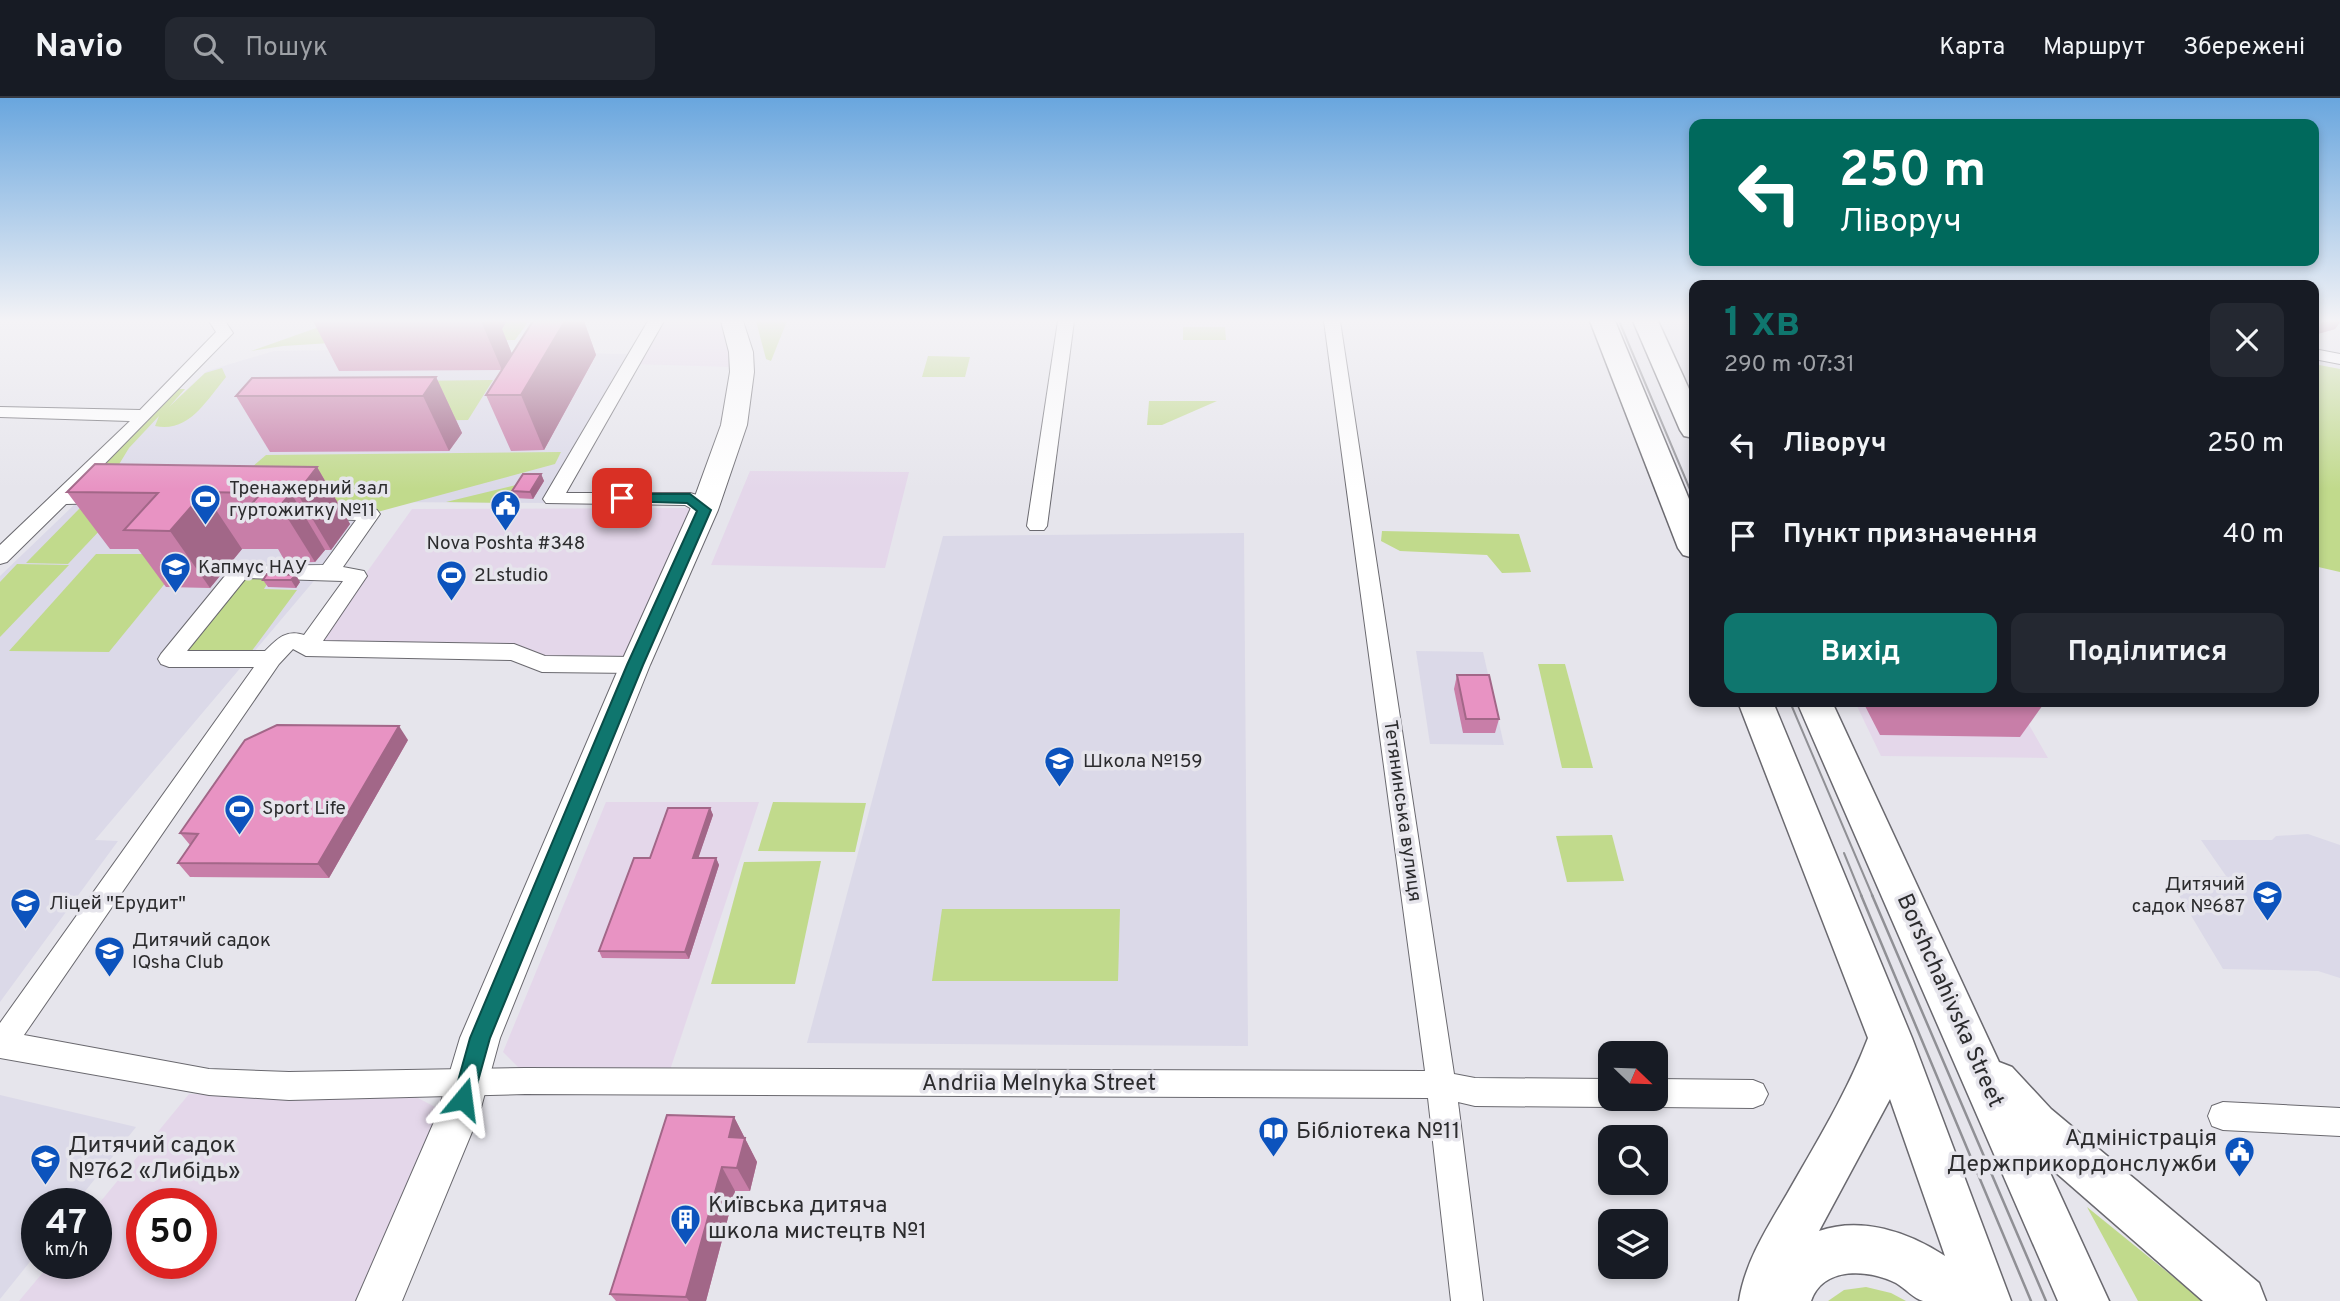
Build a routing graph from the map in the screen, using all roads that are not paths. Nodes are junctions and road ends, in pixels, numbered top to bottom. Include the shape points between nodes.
1 (178, 377) edge
2 (624, 377) edge
3 (741, 377) edge
4 (1058, 377) edge
5 (1340, 377) edge
6 (1625, 377) edge
7 (1670, 377) edge
8 (0, 412) edge
9 (145, 416) junction
10 (1689, 419) edge
11 (61, 498) junction
12 (121, 499) edge
13 (704, 510) junction
14 (294, 513) edge
15 (1037, 526) dead end
16 (1689, 536) edge
17 (3, 551) edge
18 (329, 572) junction
19 (306, 648) junction
20 (271, 659) junction
21 (635, 665) junction
22 (1757, 707) edge
23 (1816, 707) edge
24 (1890, 1038) junction
25 (1, 1044) edge
26 (1976, 1060) junction
27 (468, 1083) junction
28 (1441, 1085) junction
29 (1598, 1093) edge
30 (1668, 1093) edge
31 (1753, 1094) dead end
32 (2223, 1116) dead end
33 (2340, 1122) edge
34 (379, 1301) edge
35 (1467, 1301) edge
36 (1764, 1301) edge
37 (1786, 1301) edge
38 (1960, 1301) edge
39 (1986, 1301) edge
40 (2084, 1301) edge
41 (2241, 1301) edge

1 - 9 street
2 - 13 street via 553,499 690,499
3 - 13 main road via 734,425
4 - 15 street
5 - 28 street, Тетянинська вулиця
6 - 16 main road
7 - 10 main road
8 - 9 street
9 - 11 street
11 - 12 street
11 - 17 street
13 - 21 main road
14 - 18 street via 370,514
18 - 19 street via 357,576
18 - 20 street via 240,571 169,659
19 - 20 street via 297,640 288,641
19 - 21 street via 514,652 542,664
20 - 25 street
21 - 27 main road via 480,1038
22 - 24 main road
23 - 26 main road, Borshchahivska Street
24 - 36 main road via 1871,1090 1766,1282
24 - 39 main road
25 - 27 street, Andriia Melnyka Street via 209,1082 289,1086
26 - 40 main road, Borshchahivska Street
26 - 41 main road via 2035,1124
27 - 28 street, Andriia Melnyka Street
27 - 34 main road
28 - 29 street, Andriia Melnyka Street via 1475,1092
28 - 35 street, Тетянинська вулиця
30 - 31 street
32 - 33 street
37 - 38 main road via 1789,1286 1806,1263 1831,1250 1863,1248 1904,1261

